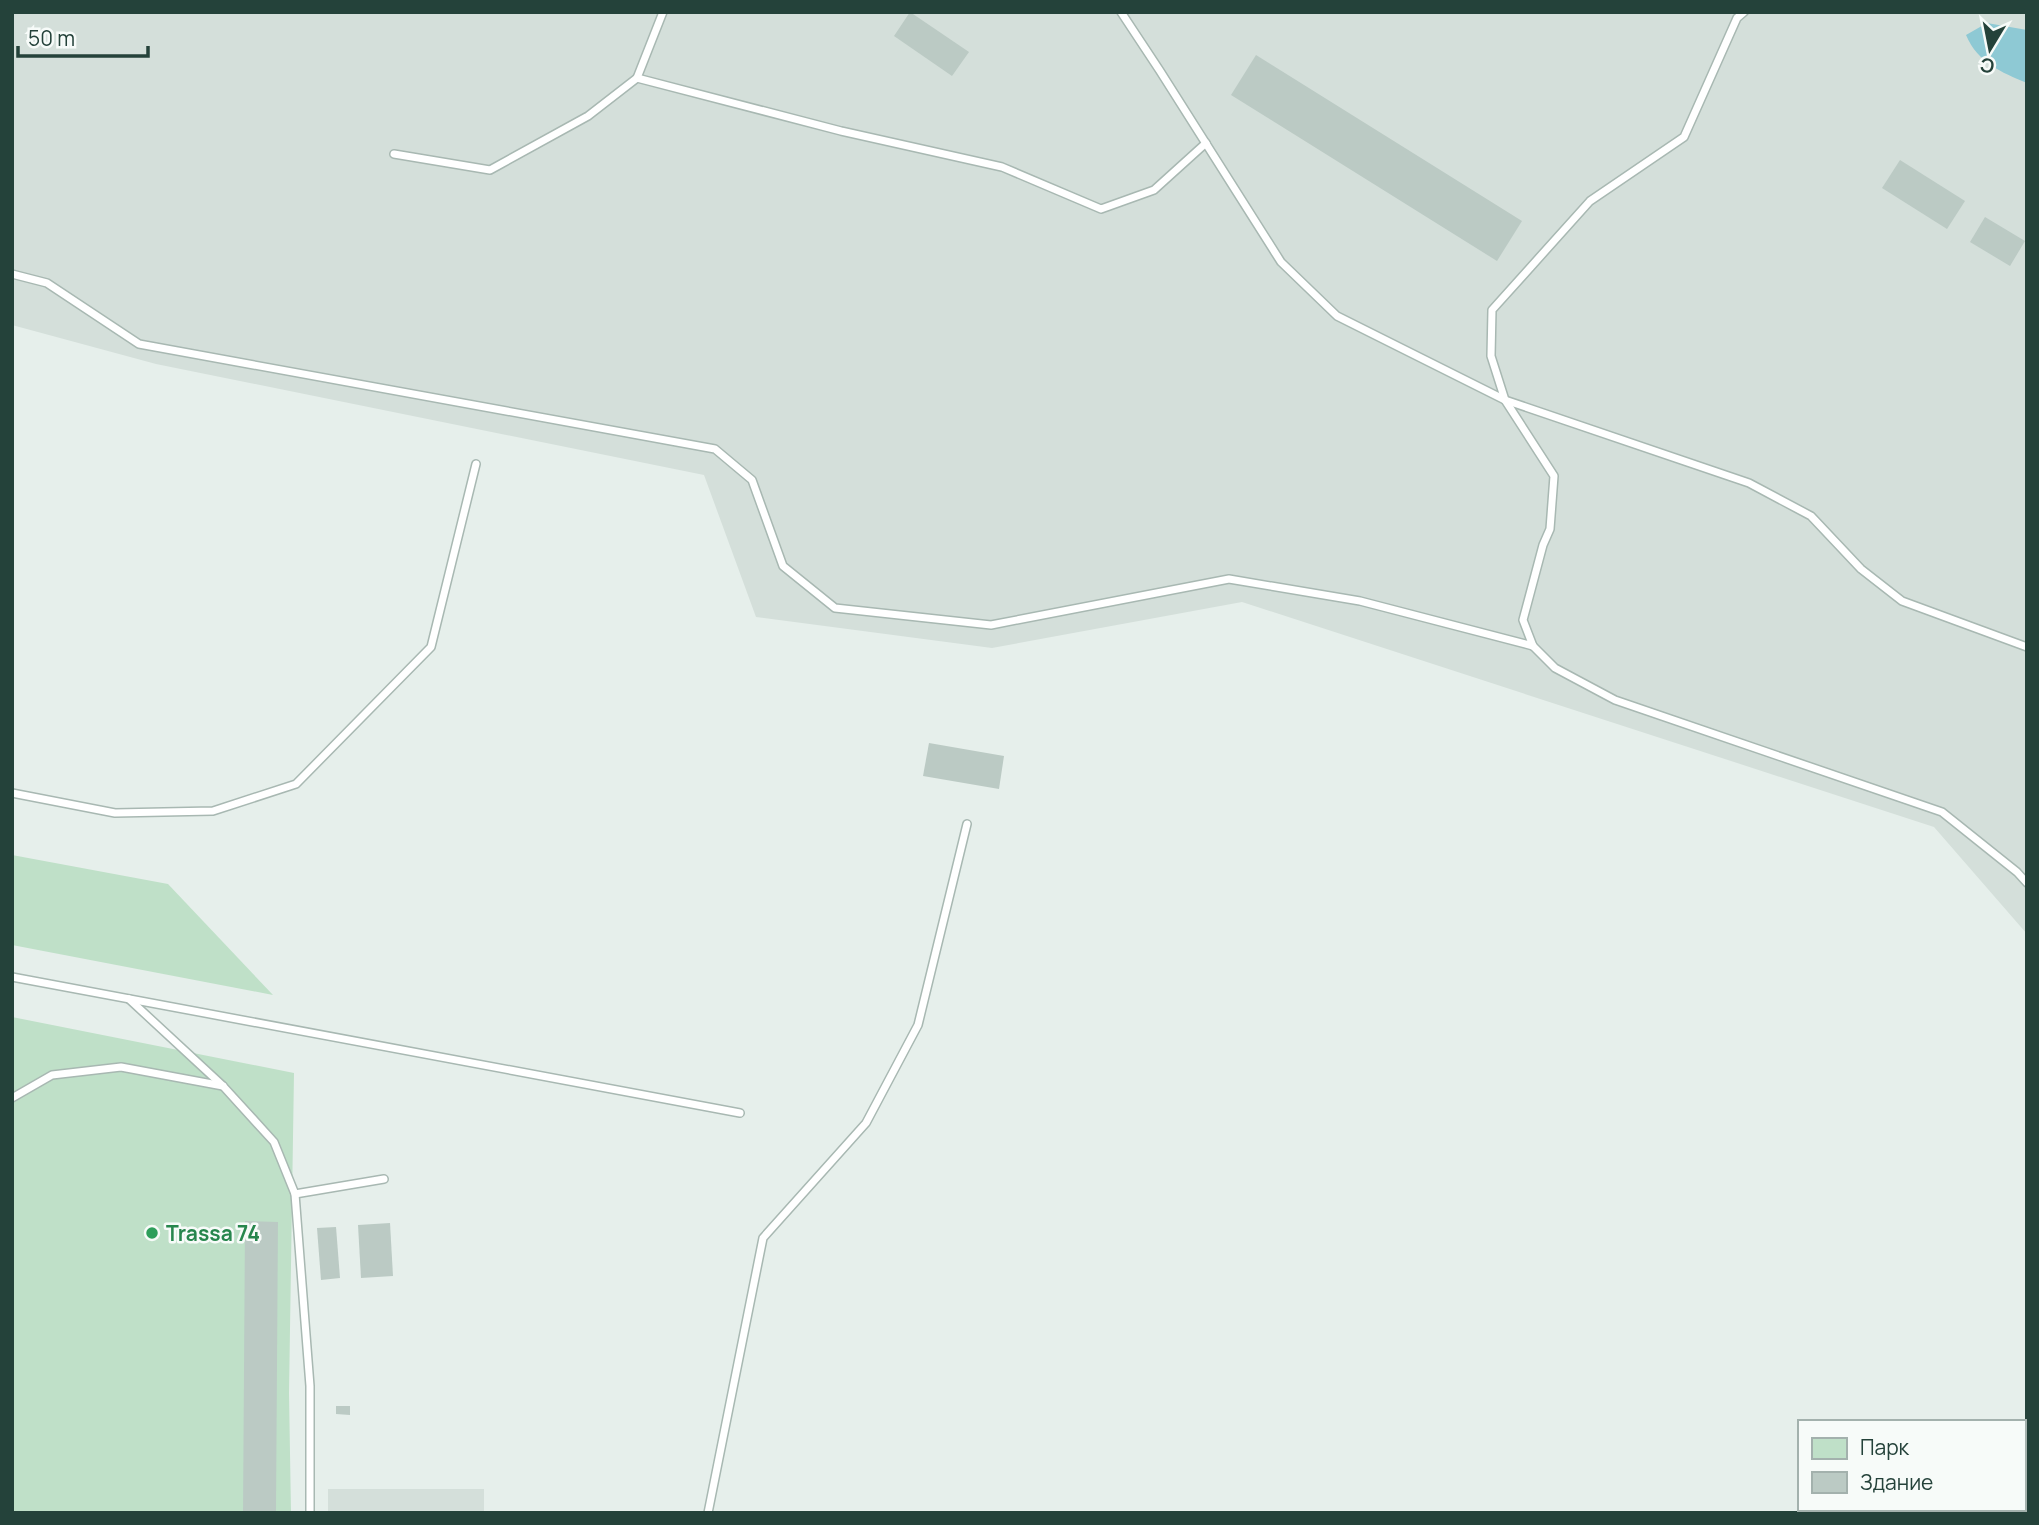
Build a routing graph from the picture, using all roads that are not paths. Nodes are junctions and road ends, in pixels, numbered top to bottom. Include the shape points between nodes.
1 (663, 12) edge
2 (1121, 12) edge
3 (1744, 12) edge
4 (637, 78) junction
5 (1206, 143) junction
6 (394, 154) dead end
7 (12, 274) edge
8 (1505, 400) junction
9 (476, 464) dead end
10 (1533, 646) junction
11 (2027, 647) edge
12 (12, 793) edge
13 (967, 824) dead end
14 (2027, 883) edge
15 (12, 977) edge
16 (129, 999) junction
17 (223, 1086) junction
18 (12, 1098) edge
19 (740, 1113) dead end
20 (384, 1179) dead end
21 (295, 1194) junction
22 (310, 1513) edge
23 (708, 1513) edge

1 - 4 lane
2 - 5 lane
3 - 8 lane via 1737,18 1684,137 1590,201 1492,310 1491,356
4 - 5 lane via 1002,167 1101,209 1154,190
4 - 6 lane via 588,116 490,170
5 - 8 lane via 1281,262 1337,316
7 - 10 lane via 47,283 139,344 715,449 752,480 783,566 835,608 991,625 1229,579 1360,601
8 - 10 lane via 1554,476 1550,529 1523,620
8 - 11 lane via 1749,483 1811,516 1861,569 1902,601
9 - 12 lane via 431,647 296,784 214,811 116,813
10 - 14 lane via 1555,668 1615,701 1942,812
13 - 23 lane via 918,1025 866,1123 763,1238
15 - 16 lane
16 - 17 lane
16 - 19 lane
17 - 18 lane via 121,1067 52,1075
17 - 21 lane via 274,1142
20 - 21 lane
21 - 22 lane via 310,1387

